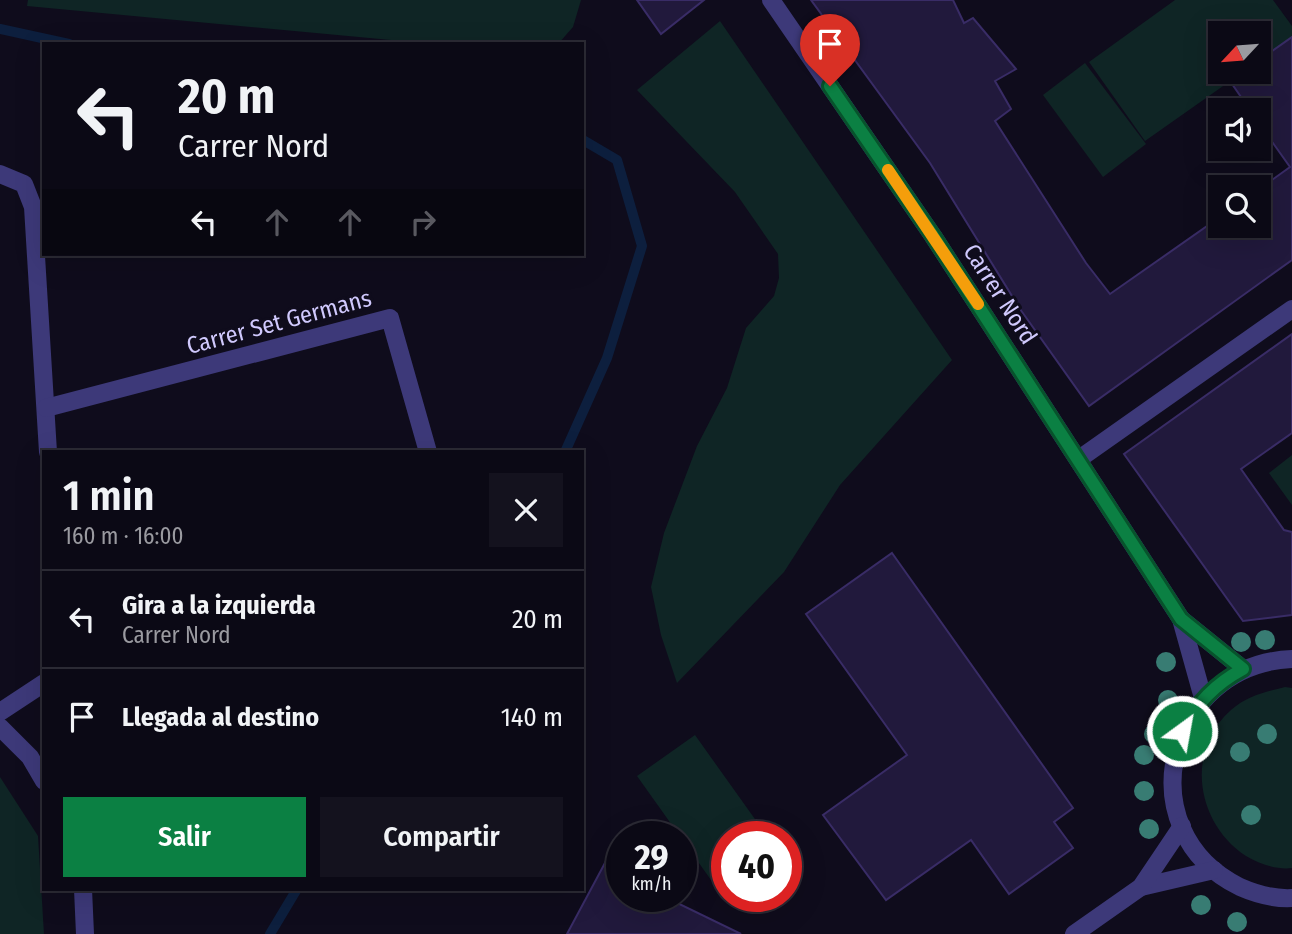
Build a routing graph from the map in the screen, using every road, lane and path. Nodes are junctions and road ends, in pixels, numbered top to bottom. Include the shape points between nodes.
1 (771, 0) edge
2 (0, 174) edge
3 (1292, 309) edge
4 (46, 408) junction
5 (48, 450) edge
6 (427, 450) edge
7 (1079, 459) junction
8 (1181, 619) junction
9 (1292, 659) edge
10 (1243, 669) junction
11 (42, 684) edge
12 (1203, 698) junction
13 (0, 712) edge
14 (0, 727) edge
15 (42, 778) edge
16 (1182, 826) junction
17 (1214, 870) junction
18 (1141, 887) junction
19 (83, 891) edge
20 (1292, 898) edge
21 (85, 934) edge
22 (1074, 934) edge

1 - 7 street, Carrer Nord
2 - 4 street via 23,184 33,207
3 - 7 street
4 - 5 street
4 - 6 street, Carrer Set Germans via 390,318
7 - 8 street, Carrer Nord
8 - 10 street, Carrer Nord
8 - 12 street, Carrer Nord
9 - 10 street
10 - 12 street
11 - 13 street
12 - 16 street via 1182,731 1172,769
14 - 15 street via 30,757
16 - 17 street
16 - 18 street
17 - 18 street
17 - 20 street via 1248,890
18 - 22 street
19 - 21 street

